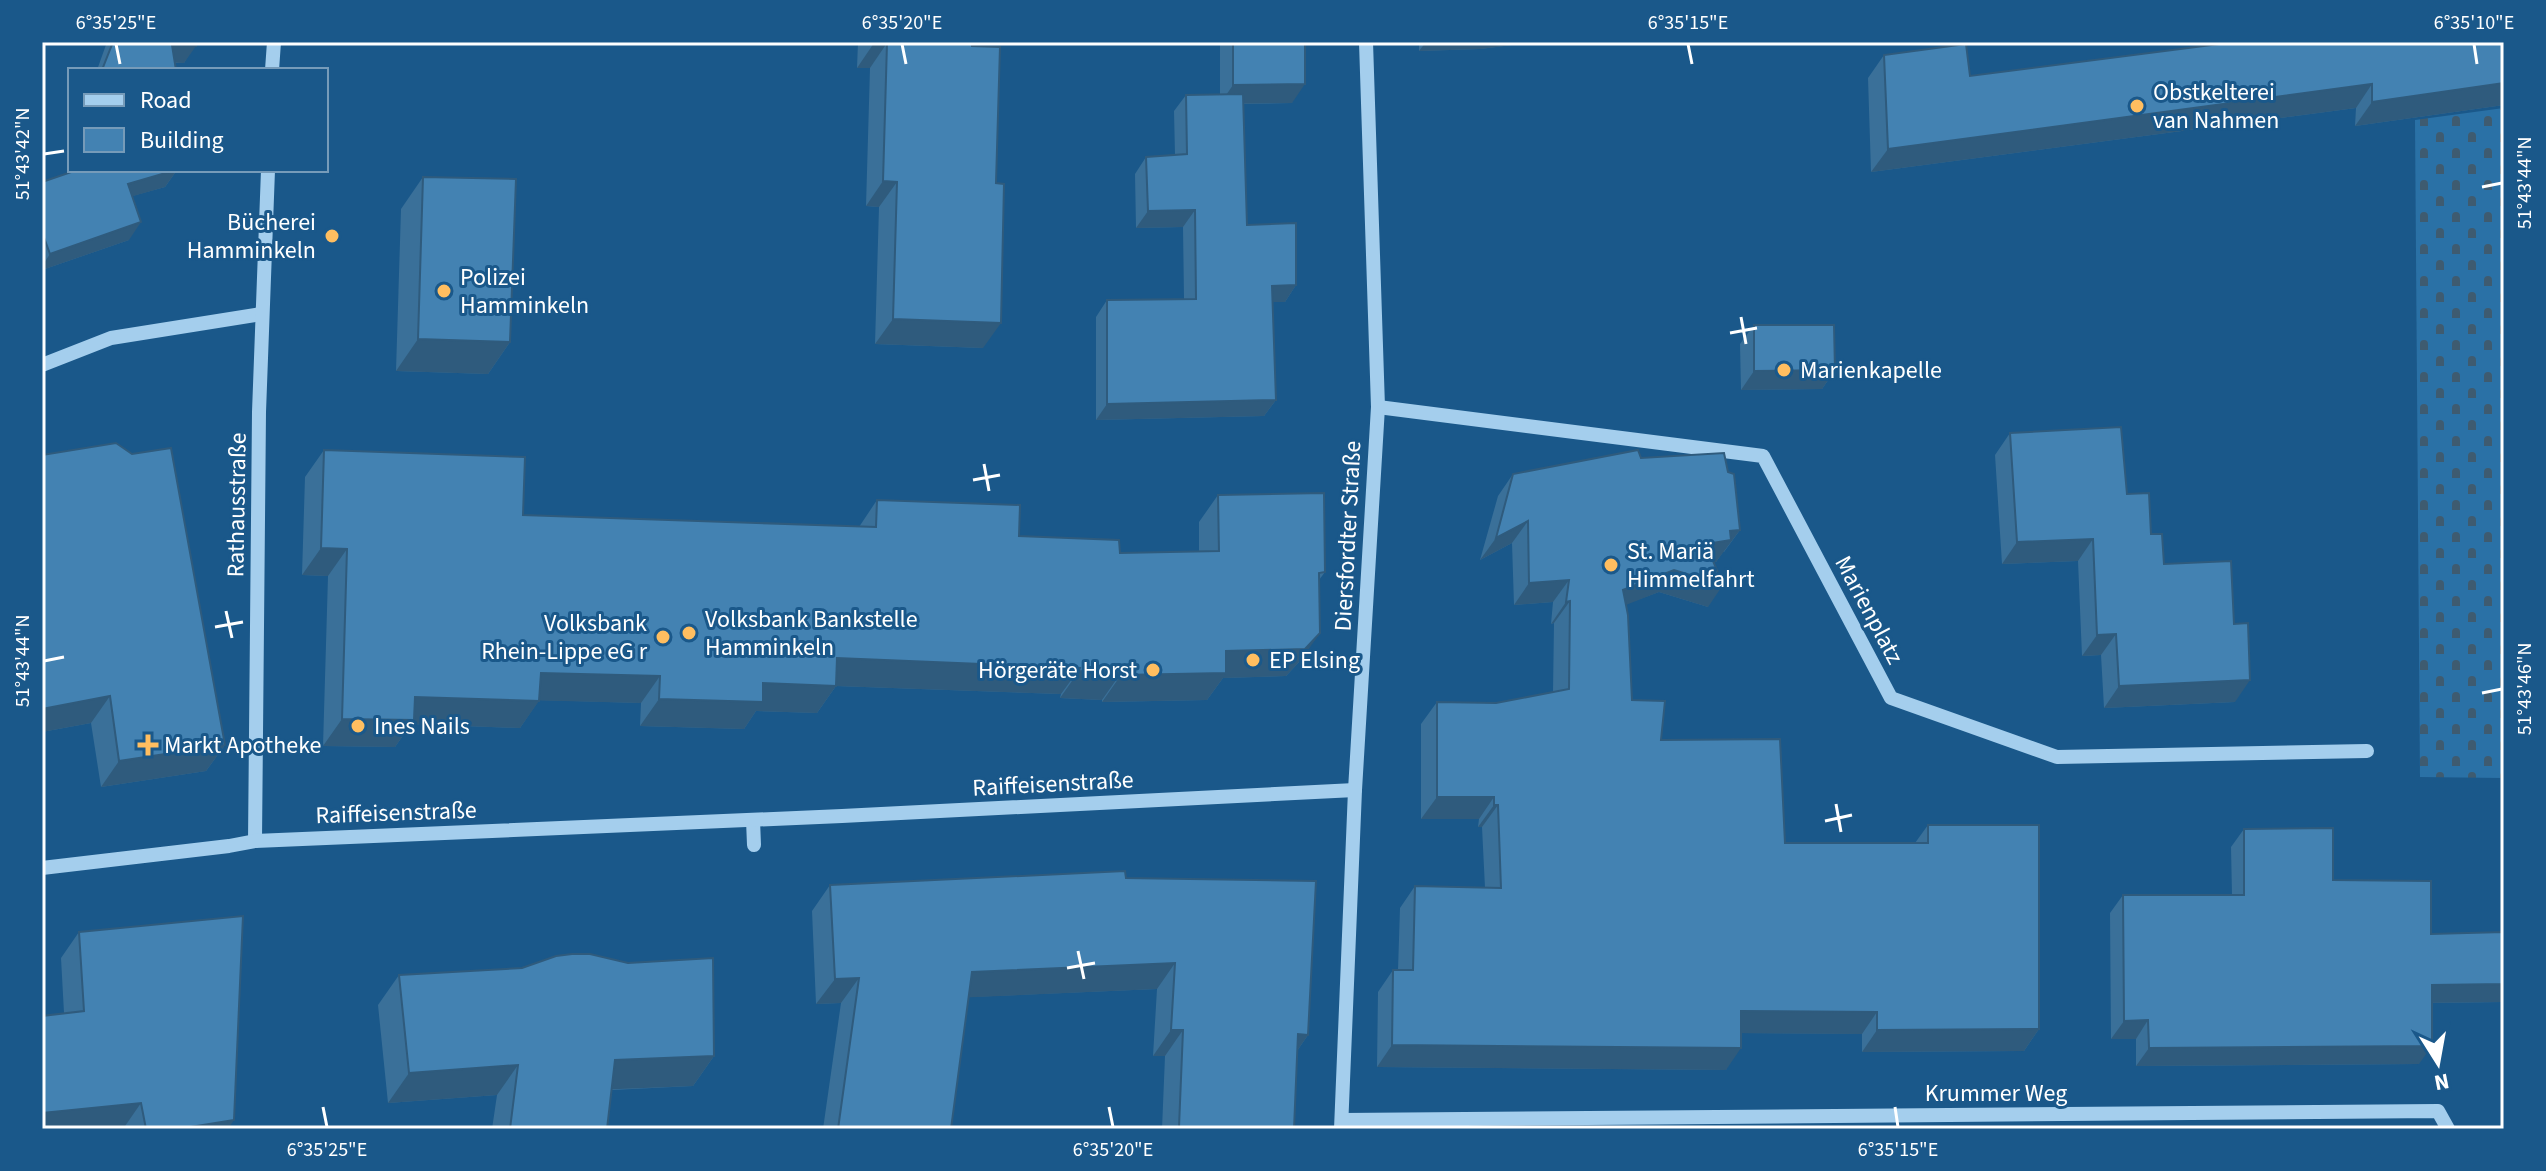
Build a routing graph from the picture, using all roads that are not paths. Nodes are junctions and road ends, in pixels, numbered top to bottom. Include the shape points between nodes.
1 (274, 42) edge
2 (1366, 42) edge
3 (272, 68) edge
4 (268, 172) edge
5 (261, 314) junction
6 (42, 365) edge
7 (1378, 407) junction
8 (2367, 751) dead end
9 (1355, 790) junction
10 (753, 820) junction
11 (255, 841) junction
12 (754, 845) dead end
13 (42, 868) edge
14 (1342, 1124) edge
15 (2448, 1129) edge

1 - 3 street
2 - 7 street, Diersfordter Straße
4 - 5 street, Rathausstraße
5 - 6 street via 111,338
5 - 11 street, Rathausstraße
7 - 8 street, Marienplatz via 1763,456 1891,698 2057,757
7 - 9 street, Diersfordter Straße
9 - 10 street, Raiffeisenstraße
9 - 14 street, Diersfordter Straße
10 - 11 street, Raiffeisenstraße
10 - 12 street
11 - 13 street, Raiffeisenstraße
14 - 15 street, Krummer Weg via 2438,1111

